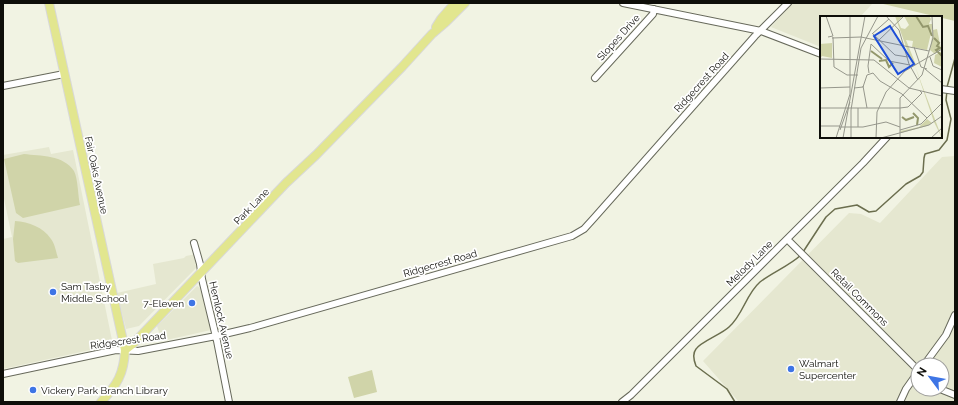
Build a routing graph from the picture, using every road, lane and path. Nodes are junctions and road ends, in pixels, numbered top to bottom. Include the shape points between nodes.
1 (49, 3) edge
2 (455, 3) edge
3 (464, 3) edge
4 (623, 3) edge
5 (788, 3) edge
6 (654, 9) junction
7 (761, 31) junction
8 (432, 34) junction
9 (820, 54) edge
10 (64, 74) junction
11 (595, 78) dead end
12 (3, 86) edge
13 (942, 89) edge
14 (955, 91) edge
15 (886, 138) edge
16 (787, 239) junction
17 (194, 243) dead end
18 (201, 271) junction
19 (955, 315) edge
20 (216, 336) junction
21 (125, 350) junction
22 (930, 357) edge
23 (910, 363) edge
24 (3, 374) edge
25 (910, 383) edge
26 (101, 402) edge
27 (229, 402) edge
28 (622, 402) edge
29 (900, 402) edge

1 - 10 main road, Fair Oaks Avenue
2 - 8 main road, Park Lane
3 - 8 main road, Park Lane
4 - 6 street
5 - 7 street, Ridgecrest Road
6 - 7 street
6 - 11 street, Slopes Drive via 653,14
7 - 9 street
7 - 20 street, Ridgecrest Road via 577,234
8 - 18 main road, Park Lane via 402,68
10 - 12 street
10 - 21 main road, Fair Oaks Avenue
13 - 14 street
15 - 16 street, Melody Lane
16 - 23 street, Retail Commons
16 - 28 street, Melody Lane
17 - 18 street, Hemlock Avenue
18 - 20 street, Hemlock Avenue
18 - 21 main road, Park Lane
19 - 22 street via 946,335
20 - 21 street, Ridgecrest Road via 138,351
20 - 27 street, Hemlock Avenue
21 - 24 street, Ridgecrest Road
21 - 26 main road via 121,375 114,388
25 - 29 street

